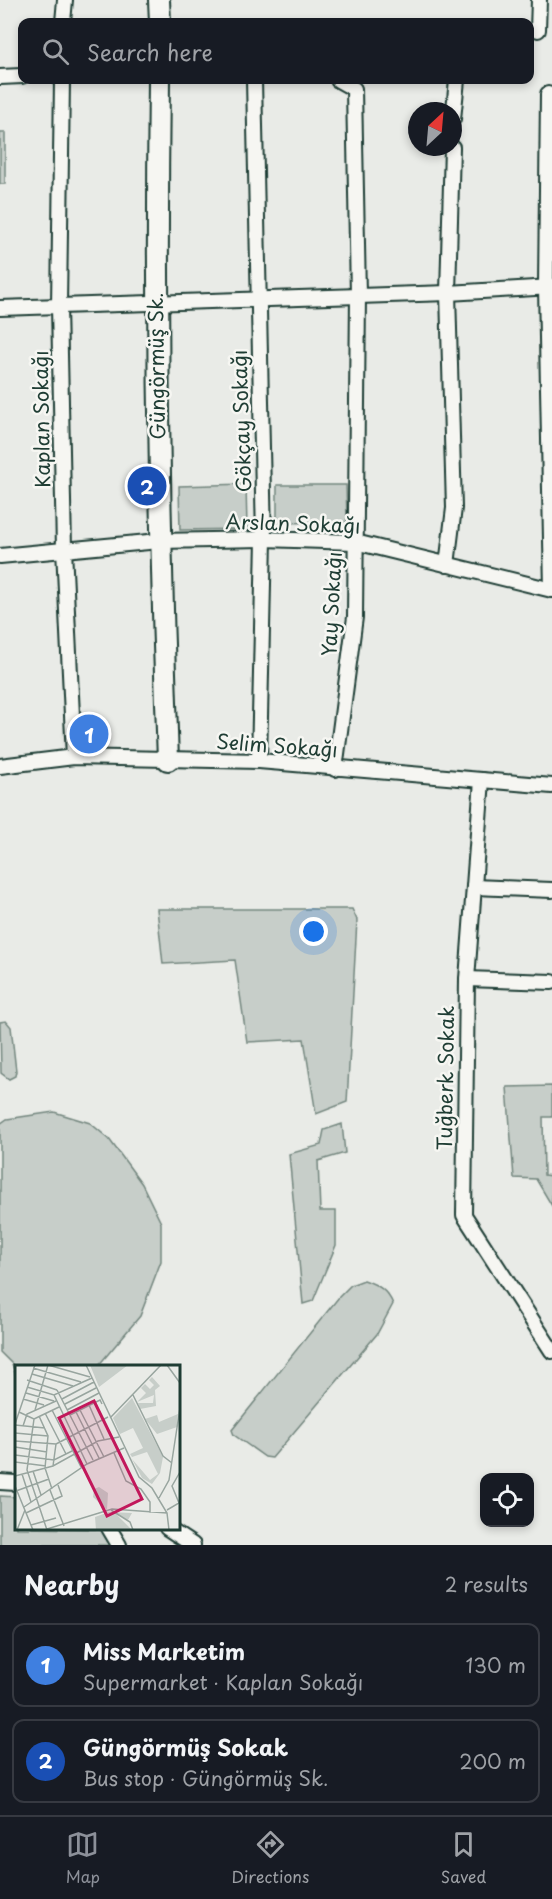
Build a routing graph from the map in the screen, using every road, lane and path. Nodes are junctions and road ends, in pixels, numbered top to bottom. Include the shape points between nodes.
1 (65, 0) edge
2 (159, 0) edge
3 (539, 0) edge
4 (63, 18) edge
5 (160, 18) edge
6 (540, 30) edge
7 (18, 76) edge
8 (0, 77) edge
9 (62, 84) edge
10 (159, 84) edge
11 (254, 84) edge
12 (345, 84) edge
13 (457, 84) edge
14 (548, 94) dead end
15 (455, 102) edge
16 (452, 156) edge
17 (549, 287) edge
18 (447, 293) junction
19 (357, 295) junction
20 (258, 299) junction
21 (156, 304) junction
22 (59, 306) junction
23 (0, 308) edge
24 (264, 539) junction
25 (159, 541) junction
26 (355, 542) junction
27 (64, 549) junction
28 (0, 556) edge
29 (447, 565) junction
30 (552, 590) edge
31 (74, 757) junction
32 (168, 760) junction
33 (259, 761) junction
34 (0, 766) edge
35 (336, 770) junction
36 (482, 780) junction
37 (552, 786) edge
38 (474, 887) junction
39 (552, 890) edge
40 (467, 979) junction
41 (552, 982) edge
42 (552, 1351) edge
43 (0, 1482) edge
44 (15, 1483) edge
45 (110, 1530) edge
46 (170, 1530) edge
47 (119, 1545) edge
48 (192, 1545) edge

1 - 4 street
2 - 5 street
3 - 6 street
7 - 8 street
9 - 22 street, Kaplan Sokağı
10 - 21 street, Güngörmüş Sk.
11 - 20 street, Gökçay Sokağı
12 - 19 street, Yay Sokağı via 354,89
13 - 15 street
14 - 17 street
16 - 18 street
17 - 18 street
17 - 30 street
18 - 19 street
18 - 29 street via 454,508
19 - 20 street
19 - 26 street, Yay Sokağı
20 - 21 street
20 - 24 street, Gökçay Sokağı
21 - 22 street
21 - 25 street, Güngörmüş Sk.
22 - 23 street
22 - 27 street, Kaplan Sokağı
24 - 25 street, Arslan Sokağı
24 - 26 street, Arslan Sokağı
24 - 33 street, Gökçay Sokağı
25 - 27 street, Arslan Sokağı
25 - 32 street, Güngörmüş Sk.
26 - 29 street, Arslan Sokağı
26 - 35 street, Yay Sokağı via 355,617
27 - 28 street, Arslan Sokağı
27 - 31 street, Kaplan Sokağı
29 - 30 street, Arslan Sokağı
31 - 32 street, Selim Sokağı
31 - 34 street, Selim Sokağı
32 - 33 street, Selim Sokağı
33 - 35 street, Selim Sokağı
35 - 36 street, Selim Sokağı
36 - 37 street, Selim Sokağı
36 - 38 street, Tuğberk Sokak
38 - 39 street
38 - 40 street, Tuğberk Sokak
40 - 41 street
40 - 42 street, Tuğberk Sokak via 464,1215
43 - 44 street
45 - 47 street
46 - 48 street

